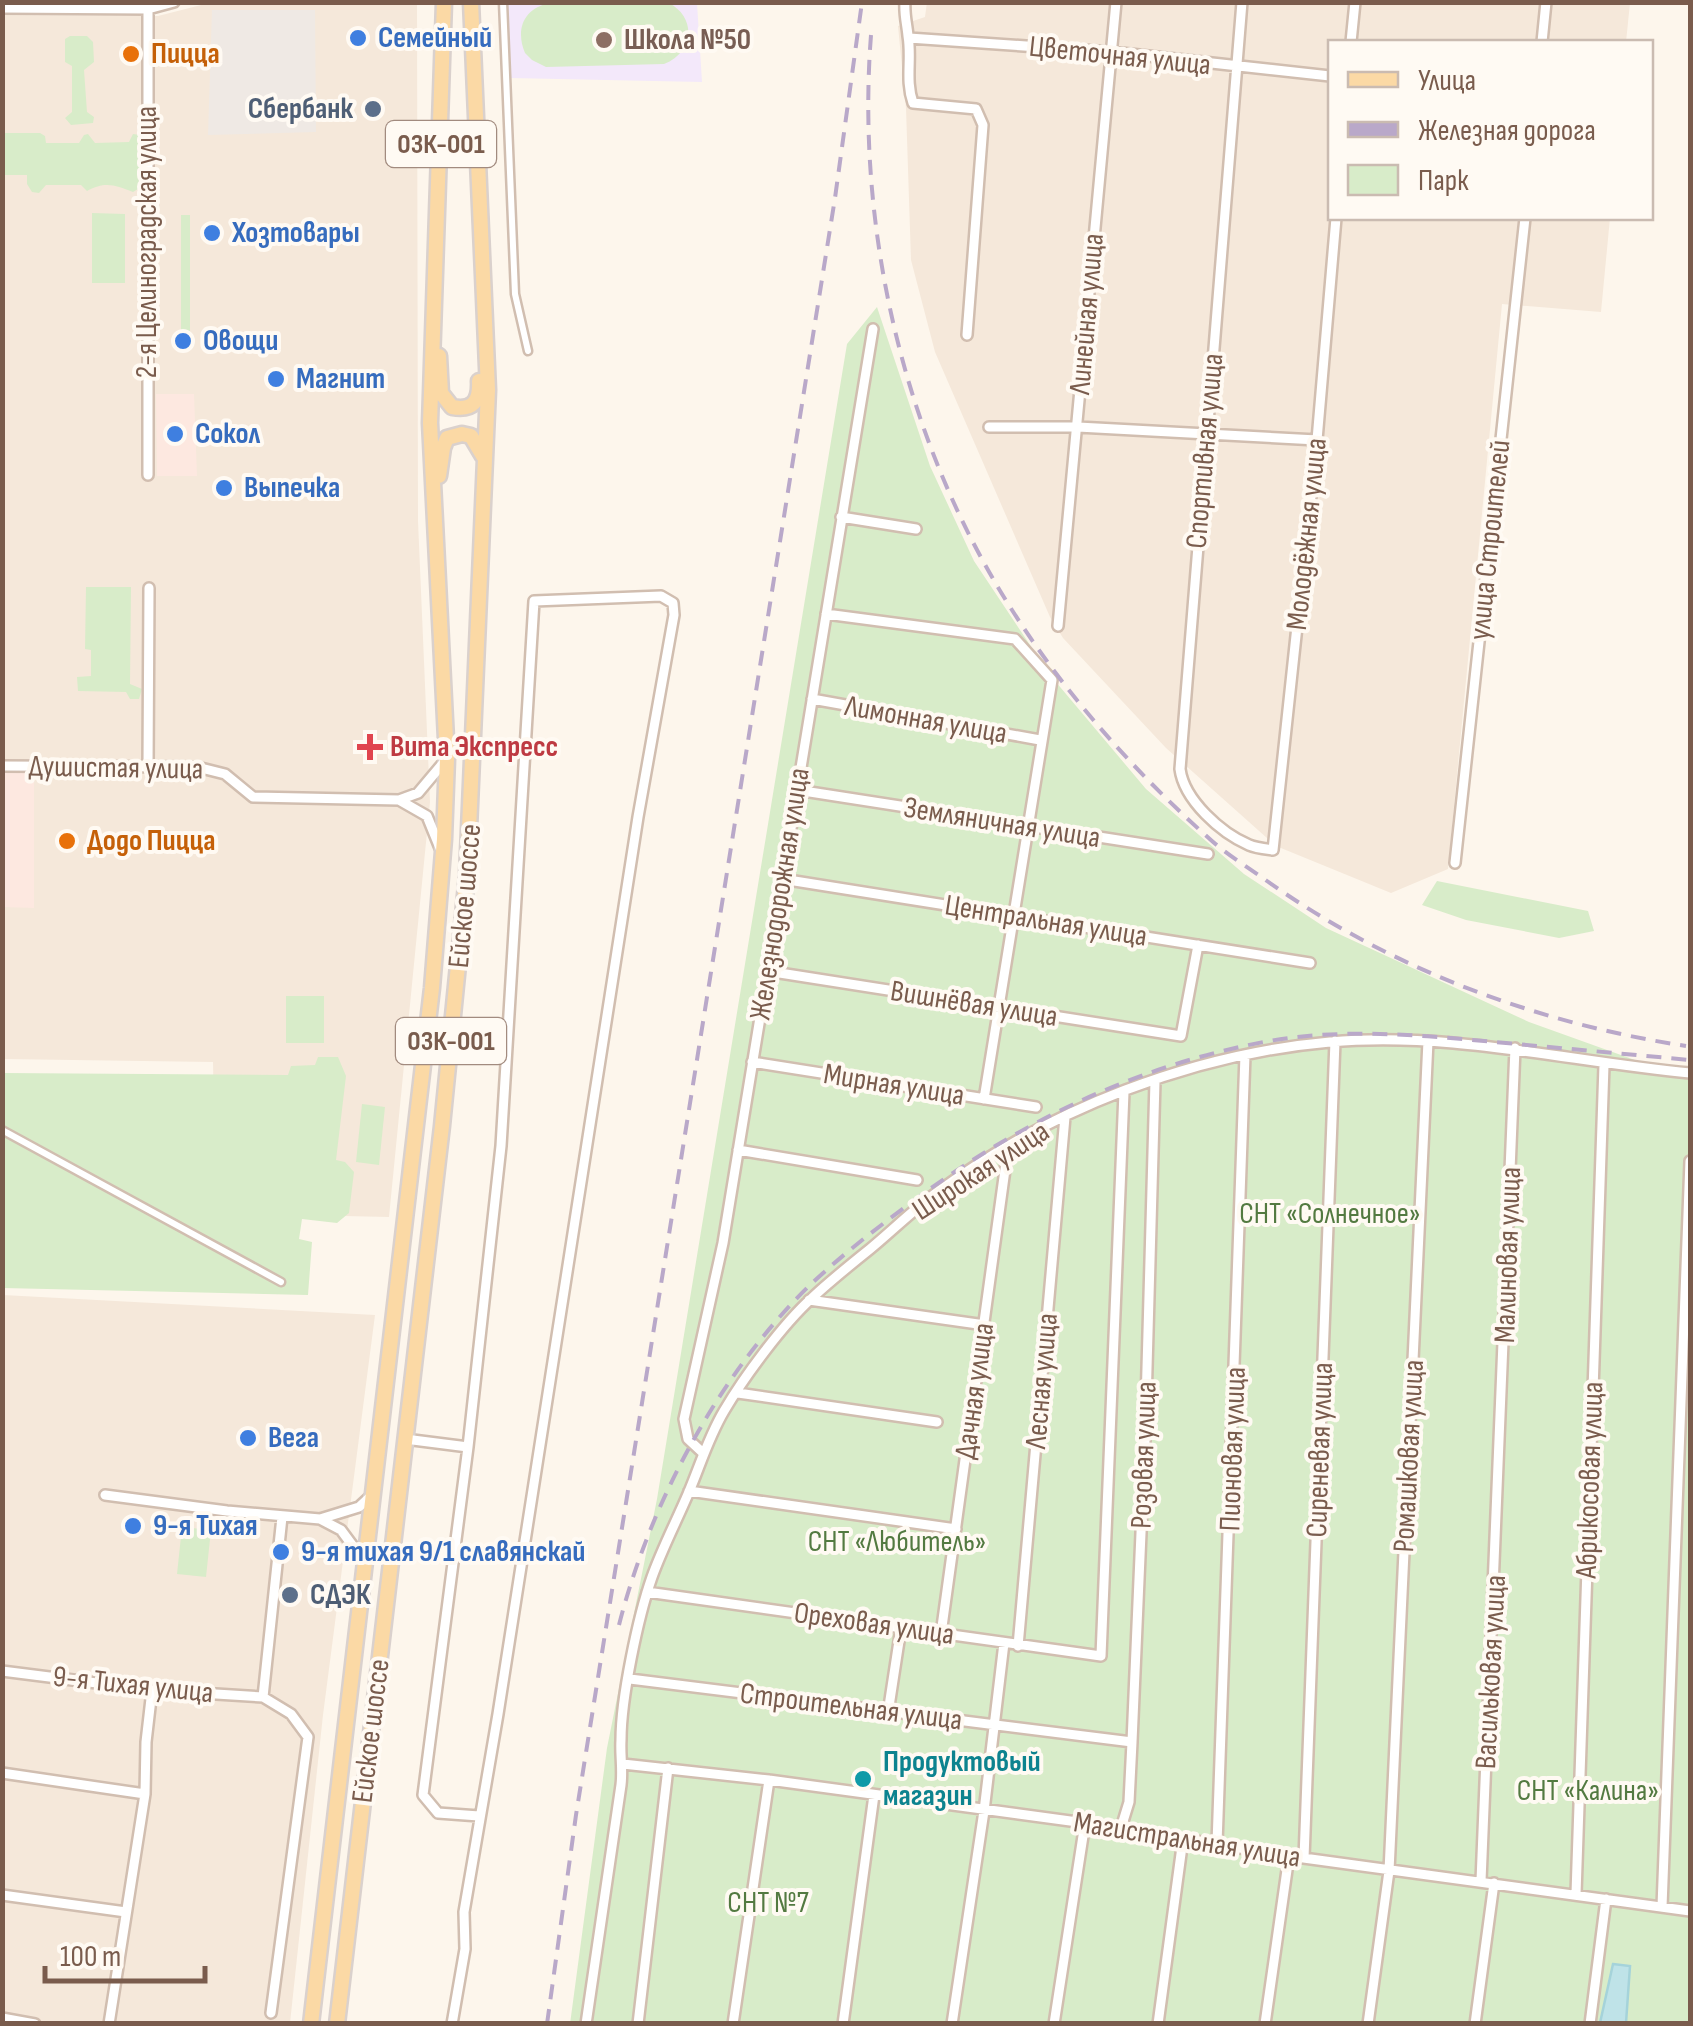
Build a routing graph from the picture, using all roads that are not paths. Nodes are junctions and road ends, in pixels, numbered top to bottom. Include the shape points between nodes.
1 (174, 2) edge
2 (444, 2) edge
3 (471, 2) edge
4 (502, 2) edge
5 (905, 2) edge
6 (1116, 2) edge
7 (1242, 2) edge
8 (1355, 2) edge
9 (1546, 2) edge
10 (2, 8) edge
11 (148, 9) junction
12 (909, 38) junction
13 (1351, 40) edge
14 (1542, 40) edge
15 (1112, 52) junction
16 (1237, 67) junction
17 (1328, 76) edge
18 (1336, 220) edge
19 (1525, 220) edge
20 (483, 280) junction
21 (435, 286) junction
22 (873, 328) dead end
23 (968, 335) dead end
24 (528, 352) dead end
25 (988, 427) dead end
26 (1078, 427) junction
27 (1207, 433) junction
28 (1317, 440) junction
29 (485, 460) junction
30 (148, 474) dead end
31 (434, 517) junction
32 (841, 518) junction
33 (916, 528) dead end
34 (149, 588) dead end
35 (826, 614) junction
36 (1058, 626) dead end
37 (812, 699) junction
38 (1040, 740) junction
39 (446, 759) junction
40 (2, 766) edge
41 (148, 766) junction
42 (796, 790) junction
43 (399, 800) junction
44 (1027, 828) junction
45 (1274, 850) joint
46 (1208, 854) dead end
47 (442, 858) junction
48 (1455, 863) dead end
49 (782, 879) junction
50 (1015, 916) junction
51 (1198, 945) junction
52 (1310, 963) dead end
53 (767, 971) junction
54 (998, 1008) junction
55 (1428, 1041) junction
56 (1335, 1042) junction
57 (1515, 1048) junction
58 (1245, 1055) junction
59 (752, 1062) junction
60 (1604, 1065) junction
61 (1690, 1073) edge
62 (1155, 1081) junction
63 (1124, 1092) junction
64 (984, 1100) junction
65 (1036, 1107) dead end
66 (1065, 1117) junction
67 (2, 1130) edge
68 (1008, 1148) junction
69 (738, 1150) junction
70 (1690, 1161) edge
71 (917, 1180) dead end
72 (281, 1282) dead end
73 (809, 1300) junction
74 (984, 1326) junction
75 (738, 1393) junction
76 (937, 1422) dead end
77 (405, 1439) junction
78 (468, 1447) junction
79 (702, 1452) junction
80 (1500, 1462) joint
81 (689, 1491) junction
82 (373, 1494) junction
83 (106, 1496) dead end
84 (282, 1517) junction
85 (320, 1519) junction
86 (956, 1530) junction
87 (366, 1564) junction
88 (648, 1592) junction
89 (901, 1628) junction
90 (941, 1634) junction
91 (1004, 1643) junction
92 (1018, 1646) junction
93 (2, 1671) edge
94 (630, 1680) junction
95 (152, 1690) junction
96 (263, 1697) junction
97 (888, 1713) junction
98 (996, 1725) junction
99 (1132, 1742) junction
100 (624, 1764) junction
101 (668, 1768) junction
102 (2, 1773) edge
103 (769, 1780) junction
104 (146, 1794) junction
105 (874, 1795) junction
106 (984, 1811) junction
107 (479, 1816) junction
108 (1085, 1823) junction
109 (1121, 1828) junction
110 (1183, 1839) junction
111 (1217, 1844) junction
112 (1290, 1856) junction
113 (1304, 1858) junction
114 (1390, 1871) junction
115 (1481, 1881) junction
116 (1494, 1883) junction
117 (2, 1894) edge
118 (1576, 1894) junction
119 (1606, 1899) junction
120 (1662, 1907) junction
121 (1690, 1911) edge
122 (126, 1912) junction
123 (271, 2013) dead end
124 (2, 2018) edge
125 (36, 2024) edge
126 (109, 2024) edge
127 (311, 2024) edge
128 (336, 2024) edge
129 (452, 2024) edge
130 (586, 2024) edge
131 (638, 2024) edge
132 (733, 2024) edge
133 (843, 2024) edge
134 (952, 2024) edge
135 (1054, 2024) edge
136 (1158, 2024) edge
137 (1265, 2024) edge
138 (1368, 2024) edge
139 (1475, 2024) edge
140 (1590, 2024) edge

1 - 11 street
2 - 21 main road, Ейское шоссе / 03К-001
3 - 20 main road, Ейское шоссе / 03К-001
4 - 24 street via 515,294
5 - 12 street
6 - 15 street, Линейная улица
7 - 16 street, Спортивная улица
8 - 13 street
9 - 14 street
10 - 11 street
11 - 30 street, 2-я Целиноградская улица
12 - 15 street, Цветочная улица
12 - 23 street via 913,102 976,109 983,125
15 - 16 street, Цветочная улица
15 - 26 street, Линейная улица
16 - 17 street, Цветочная улица
16 - 27 street, Спортивная улица
18 - 28 street, Молодёжная улица
19 - 48 street, улица Строителей
20 - 21 main road, 03К-001 via 480,394 466,408 452,407 441,393
20 - 29 main road, Ейское шоссе / 03К-001
21 - 31 main road, Ейское шоссе / 03К-001
22 - 32 street, Железнодорожная улица
25 - 26 street
26 - 27 street
26 - 36 street, Линейная улица
27 - 28 street
27 - 45 street, Спортивная улица via 1181,781 1234,836
28 - 45 street, Молодёжная улица
29 - 31 main road, 03К-001 via 471,436 448,438
29 - 77 main road, Ейское шоссе / 03К-001 via 468,875
31 - 39 main road, Ейское шоссе / 03К-001
32 - 33 street
32 - 35 street, Железнодорожная улица
34 - 41 street
35 - 37 street, Железнодорожная улица
35 - 38 street, Лимонная улица via 1014,639 1052,680
37 - 38 street, Лимонная улица
37 - 42 street, Железнодорожная улица
38 - 44 street, Лимонная улица
39 - 43 street via 418,793
39 - 47 main road, Ейское шоссе / 03К-001
40 - 41 street, Душистая улица
41 - 43 street, Душистая улица via 215,769 258,798
42 - 44 street, Земляничная улица
42 - 49 street, Железнодорожная улица
43 - 47 street via 427,816
44 - 46 street, Земляничная улица
44 - 50 street, Лимонная улица
47 - 82 main road, Ейское шоссе / 03К-001
49 - 50 street, Центральная улица
49 - 53 street, Железнодорожная улица
50 - 51 street, Центральная улица
50 - 54 street, Лимонная улица
51 - 52 street, Центральная улица
51 - 54 street, Вишнёвая улица via 1181,1036
53 - 54 street, Вишнёвая улица
53 - 59 street, Железнодорожная улица
54 - 64 street, Лимонная улица
55 - 56 street, Широкая улица
55 - 57 street, Широкая улица
55 - 114 street, Ромашковая улица
56 - 58 street, Широкая улица
56 - 113 street, Сиреневая улица
57 - 60 street, Широкая улица
57 - 80 street, Малиновая улица
58 - 62 street, Широкая улица
58 - 111 street, Пионовая улица
59 - 64 street, Мирная улица
59 - 69 street, Железнодорожная улица
60 - 61 street, Широкая улица
60 - 118 street, Абрикосовая улица
62 - 63 street, Широкая улица
62 - 99 street, Розовая улица
63 - 66 street, Широкая улица
63 - 92 street, Ореховая улица via 1100,1656
64 - 65 street, Мирная улица
66 - 68 street, Широкая улица
66 - 92 street, Лесная улица
67 - 72 street
68 - 73 street, Широкая улица via 939,1190
68 - 74 street, Дачная улица
69 - 71 street
69 - 79 street, Железнодорожная улица via 684,1419 688,1439
70 - 120 street
73 - 74 street
73 - 75 street, Широкая улица
74 - 86 street, Дачная улица
75 - 76 street
75 - 79 street, Широкая улица
77 - 78 street
77 - 128 main road, Ейское шоссе / 03К-001
78 - 107 street via 423,1795 438,1813
78 - 107 street via 500,1146 534,601 660,596 673,603 674,615
79 - 81 street, Широкая улица
80 - 115 street, Васильковая улица
81 - 86 street
81 - 88 street, Широкая улица
82 - 85 street via 358,1508
82 - 87 main road, Ейское шоссе / 03К-001
83 - 84 street
84 - 85 street
84 - 96 street
85 - 87 street via 341,1530
86 - 90 street, Дачная улица
87 - 127 main road, Ейское шоссе / 03К-001
88 - 89 street, Ореховая улица
88 - 94 street, Широкая улица
89 - 90 street, Ореховая улица
89 - 97 street
90 - 91 street, Ореховая улица
91 - 92 street, Ореховая улица
91 - 98 street
93 - 95 street, 9-я Тихая улица
94 - 97 street, Строительная улица
94 - 100 street, Широкая улица via 620,1742
95 - 96 street, 9-я Тихая улица
95 - 104 street
96 - 123 street via 291,1714 308,1737
97 - 98 street, Строительная улица
98 - 99 street, Строительная улица
98 - 106 street
99 - 109 street, Розовая улица
100 - 101 street, Магистральная улица
100 - 130 street, Широкая улица
101 - 103 street, Магистральная улица
101 - 131 street
102 - 104 street
103 - 105 street, Магистральная улица
103 - 132 street
104 - 122 street
105 - 106 street, Магистральная улица
105 - 133 street
106 - 108 street, Магистральная улица
106 - 134 street
107 - 129 street
108 - 109 street, Магистральная улица
108 - 135 street
109 - 110 street, Магистральная улица
110 - 111 street, Магистральная улица
110 - 136 street
111 - 112 street, Магистральная улица
112 - 113 street, Магистральная улица
112 - 137 street
113 - 114 street, Магистральная улица
114 - 115 street, Магистральная улица
114 - 138 street, Ромашковая улица
115 - 116 street, Магистральная улица
116 - 118 street, Магистральная улица
116 - 139 street
117 - 122 street
118 - 119 street, Магистральная улица
119 - 120 street, Магистральная улица
119 - 140 street
120 - 121 street, Магистральная улица
122 - 126 street
124 - 125 street

